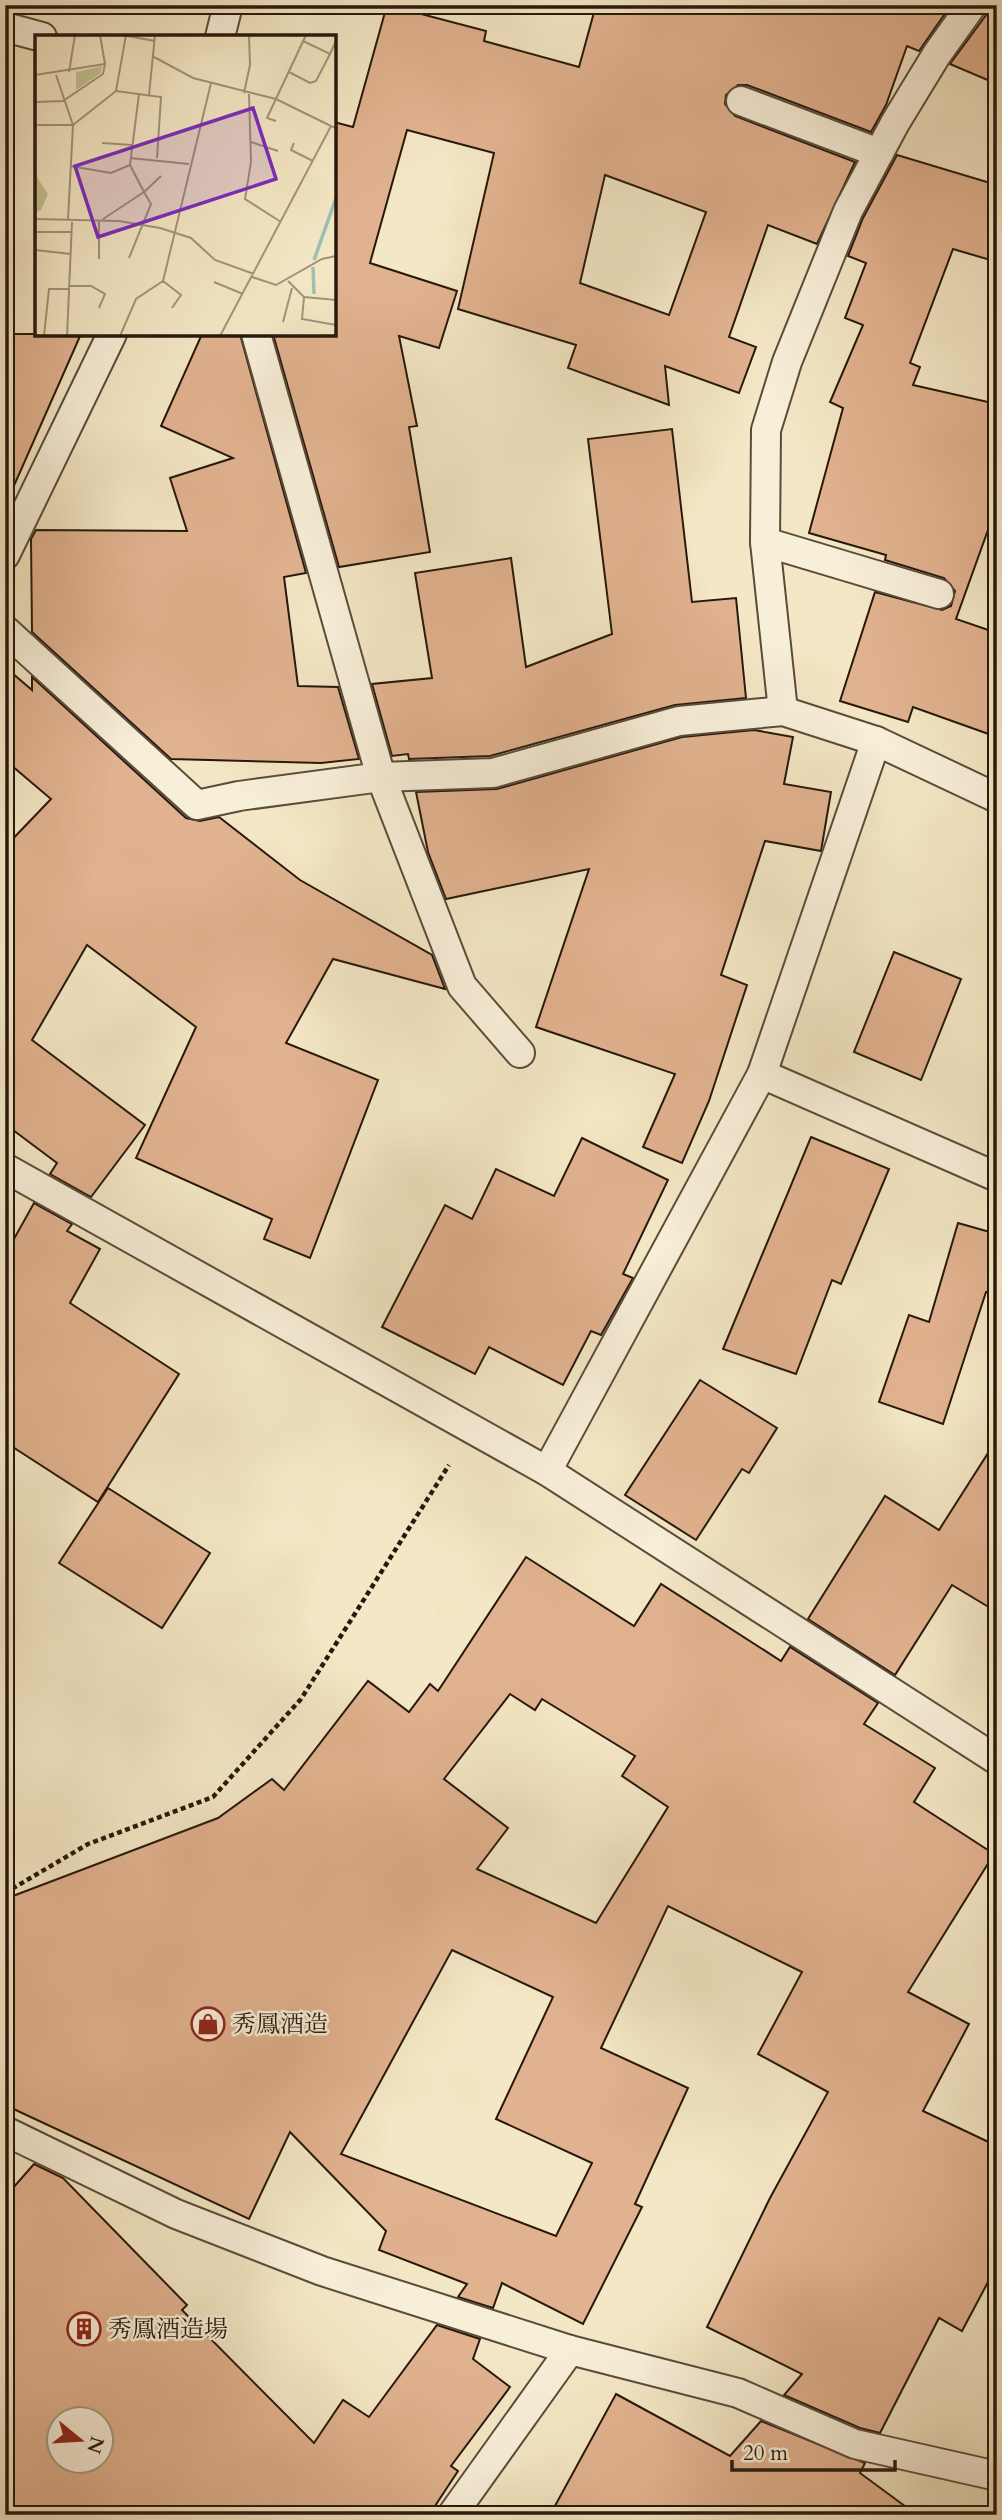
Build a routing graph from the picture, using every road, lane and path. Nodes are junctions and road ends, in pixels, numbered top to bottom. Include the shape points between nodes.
1 (228, 5) edge
2 (972, 5) edge
3 (5, 27) edge
4 (35, 35) edge
5 (220, 35) edge
6 (741, 102) dead end
7 (879, 153) junction
8 (111, 336) edge
9 (257, 336) edge
10 (765, 542) junction
11 (5, 555) edge
12 (939, 594) dead end
13 (5, 630) edge
14 (783, 711) junction
15 (876, 741) junction
16 (381, 777) junction
17 (997, 798) edge
18 (520, 1053) dead end
19 (762, 1074) junction
20 (5, 1168) edge
21 (997, 1177) edge
22 (471, 1428) junction
23 (547, 1471) junction
24 (997, 1760) edge
25 (5, 1893) edge
26 (5, 2131) edge
27 (570, 2350) junction
28 (997, 2476) edge
29 (452, 2515) edge

1 - 5 lane
2 - 7 lane via 937,54
3 - 4 lane
6 - 7 lane
7 - 10 lane via 817,285 766,430
8 - 11 lane
9 - 16 lane
10 - 12 lane
10 - 14 lane
13 - 16 lane via 197,806
14 - 15 lane
14 - 16 lane via 679,721 493,773
15 - 17 lane
15 - 19 lane
16 - 18 lane via 462,986
19 - 21 lane
19 - 23 lane
20 - 22 lane
22 - 23 lane
22 - 25 path via 301,1699 213,1797 88,1844
23 - 24 lane
26 - 27 lane via 176,2214 298,2262
27 - 28 lane via 738,2393 855,2444
27 - 29 lane

